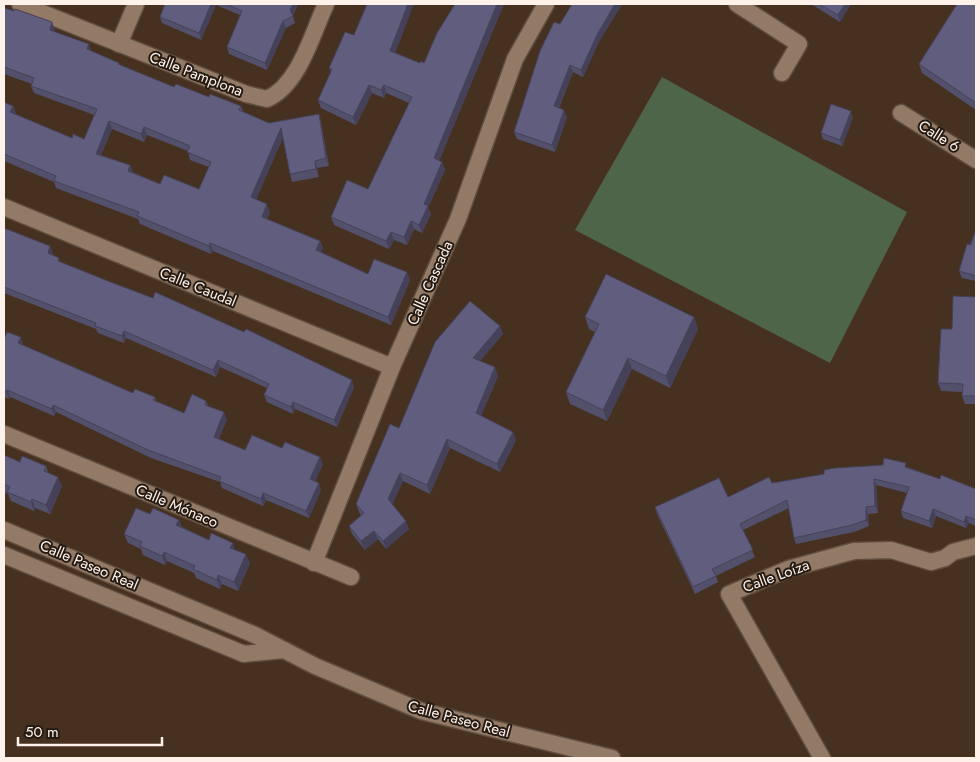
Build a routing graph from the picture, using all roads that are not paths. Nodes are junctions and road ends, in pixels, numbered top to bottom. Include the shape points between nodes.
1 (20, 4) edge
2 (136, 4) edge
3 (326, 4) edge
4 (546, 4) edge
5 (737, 4) edge
6 (120, 44) junction
7 (782, 73) dead end
8 (901, 113) dead end
9 (976, 160) edge
10 (4, 206) edge
11 (392, 367) junction
12 (4, 434) edge
13 (4, 530) edge
14 (976, 546) edge
15 (4, 554) edge
16 (314, 563) junction
17 (351, 578) dead end
18 (284, 650) junction
19 (612, 758) edge
20 (822, 758) edge

1 - 6 street, Calle Pamplona
2 - 6 street
3 - 6 street, Calle Pamplona via 292,79 282,91 266,99
4 - 11 street, Calle Cascada via 515,59 458,219
5 - 7 street via 798,44
8 - 9 street, Calle 6
10 - 11 street, Calle Caudal
11 - 16 street, Calle Cascada
12 - 16 street, Calle Mónaco
13 - 18 street, Calle Paseo Real
14 - 20 street, Calle Loíza via 931,562 891,550 854,551 788,569 728,594
15 - 18 street, Calle Paseo Real via 244,654
16 - 17 street, Calle Mónaco
18 - 19 street, Calle Paseo Real via 421,712

